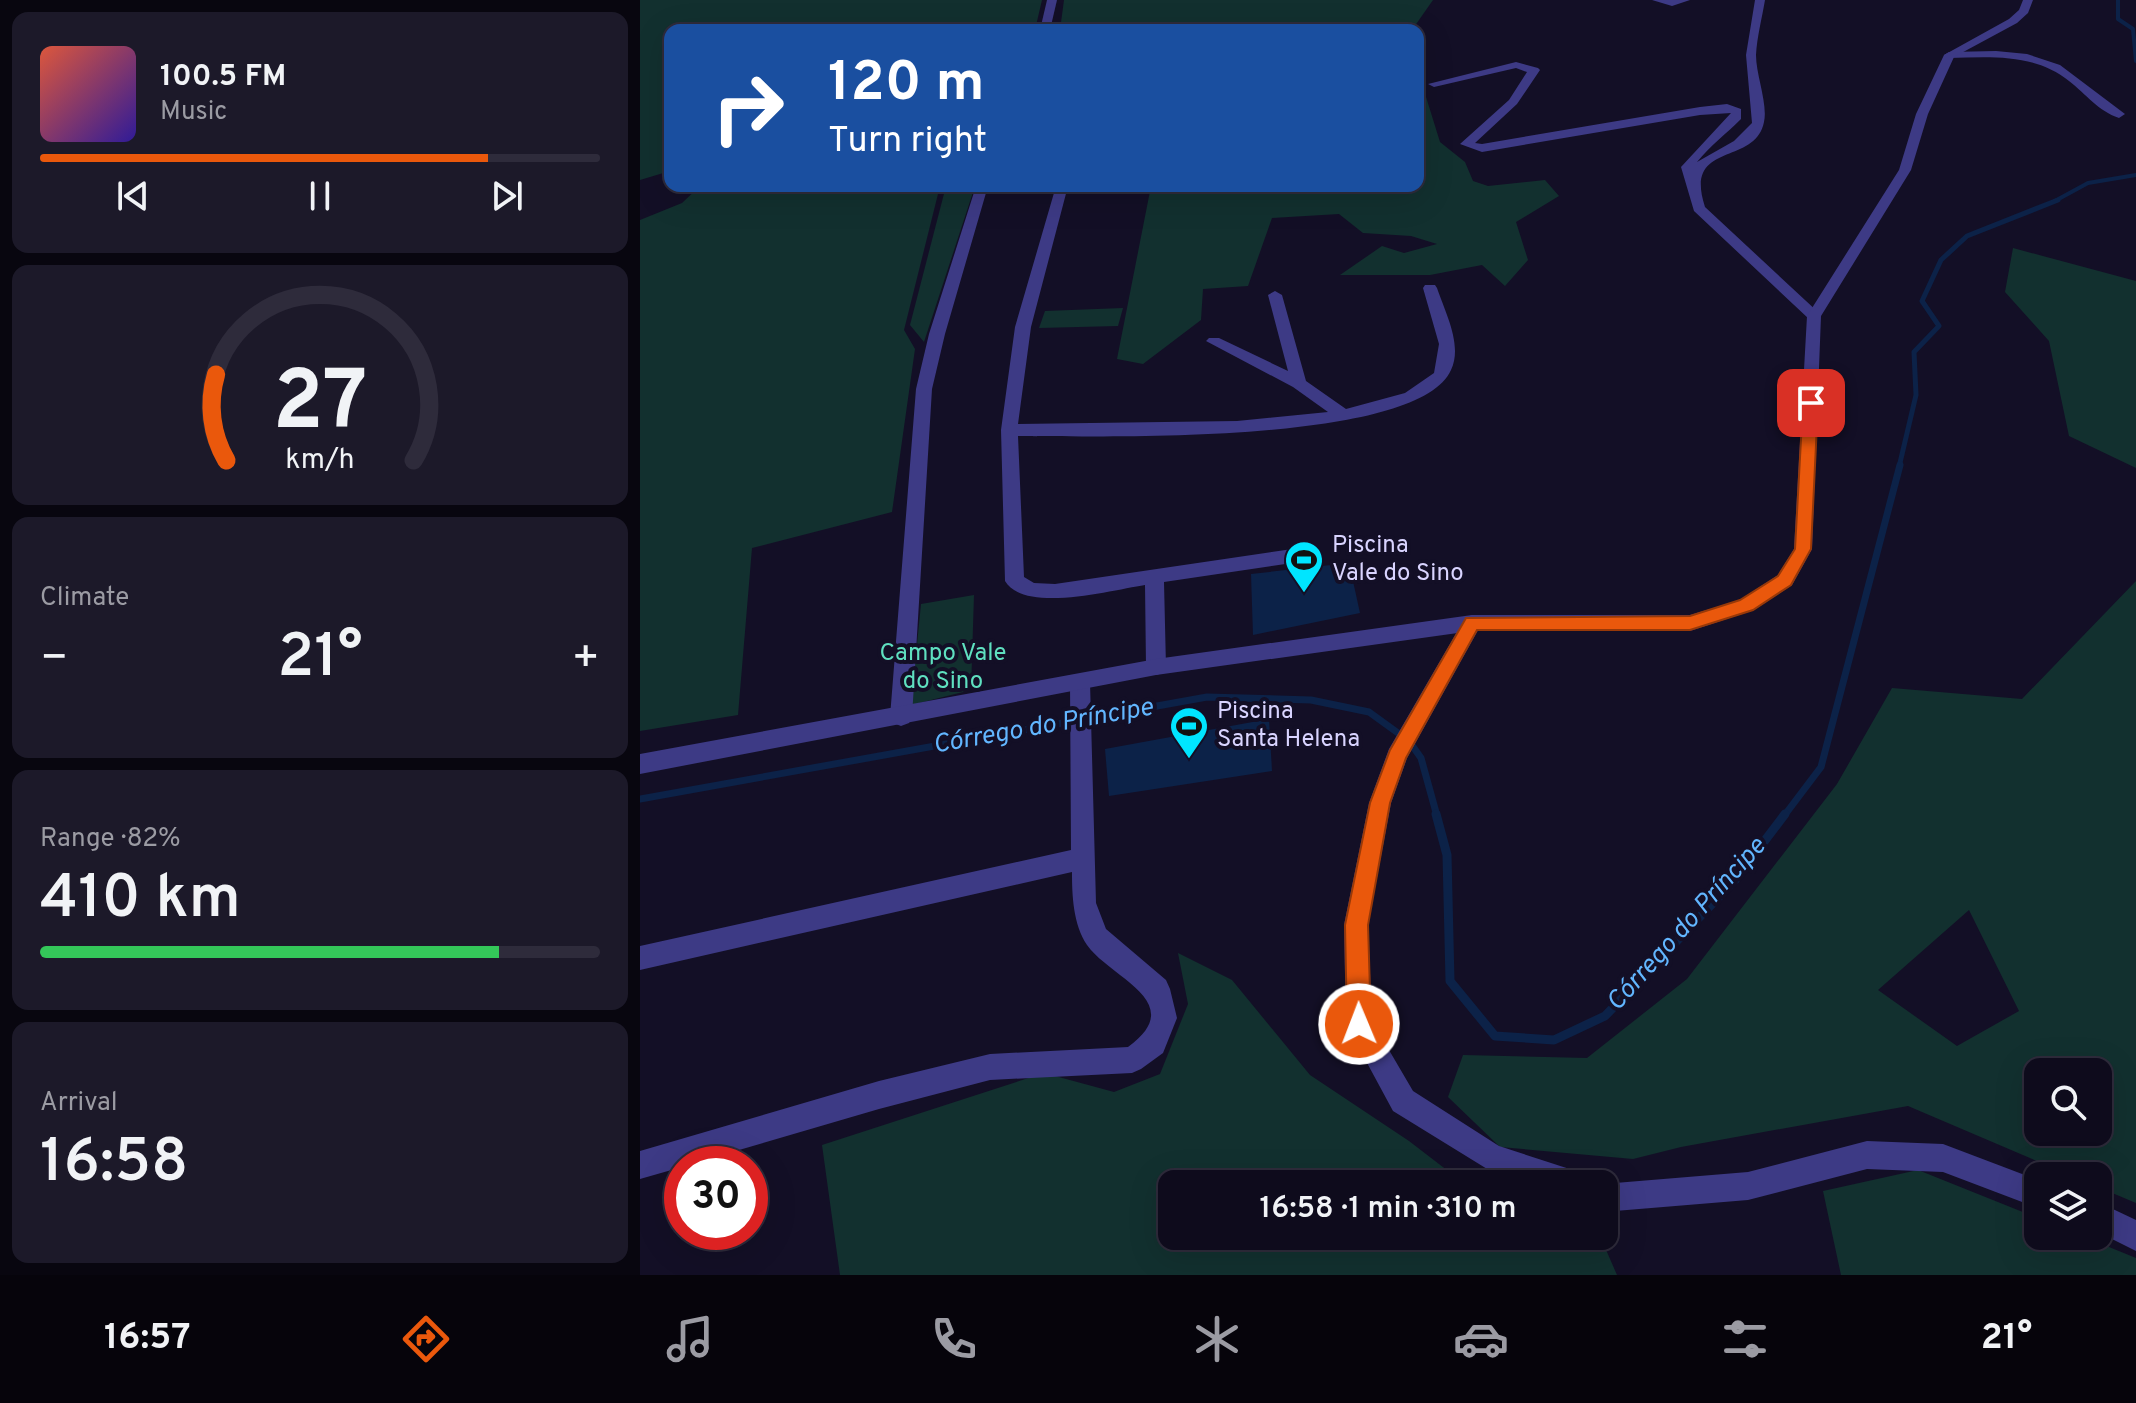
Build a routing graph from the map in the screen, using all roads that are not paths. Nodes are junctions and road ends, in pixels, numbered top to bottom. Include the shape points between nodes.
1 (1052, 0) edge
2 (1657, 0) edge
3 (1685, 0) edge
4 (1760, 0) edge
5 (2028, 0) edge
6 (1046, 24) edge
7 (1949, 55) junction
8 (1434, 84) dead end
9 (2119, 114) dead end
10 (1691, 181) junction
11 (980, 192) edge
12 (1060, 192) edge
13 (1430, 288) dead end
14 (1275, 295) dead end
15 (1814, 316) junction
16 (1214, 341) dead end
17 (1299, 383) junction
18 (1345, 416) junction
19 (1009, 430) junction
20 (1299, 555) dead end
21 (1154, 578) junction
22 (1472, 623) junction
23 (1156, 667) junction
24 (1080, 682) junction
25 (901, 717) junction
26 (640, 764) edge
27 (1084, 858) junction
28 (640, 958) edge
29 (640, 1165) edge
30 (1530, 1170) edge
31 (2024, 1189) edge
32 (1618, 1197) edge
33 (2112, 1224) edge
34 (2136, 1236) edge

1 - 6 street
2 - 3 street
4 - 10 street via 1751,55 1755,130 1698,167
5 - 7 street via 2013,21
7 - 9 street via 2003,54 2047,63 2070,76 2100,106
7 - 15 street via 1899,183
8 - 10 street via 1516,65 1534,70 1513,102 1466,144 1472,148 1700,111 1737,111 1720,134 1695,153 1687,167
10 - 15 street via 1699,208
11 - 25 street via 924,389
12 - 19 street via 1023,327
13 - 18 street via 1447,348 1441,375 1387,407
14 - 17 street
15 - 22 street via 1803,549 1785,580 1747,605 1690,623
16 - 17 street
17 - 18 street
18 - 19 street via 1286,424
19 - 21 street via 1015,581 1031,590 1055,591
20 - 21 street
21 - 23 street
22 - 23 street
22 - 30 street via 1397,756 1380,803 1356,925 1359,1024 1403,1101 1492,1158
23 - 24 street
24 - 25 street
24 - 27 street
25 - 26 street
27 - 28 street
27 - 29 street via 1084,903 1096,937 1157,989 1164,1018 1154,1044 1132,1060 990,1067
31 - 32 street via 1943,1158 1867,1155 1748,1186
33 - 34 street

